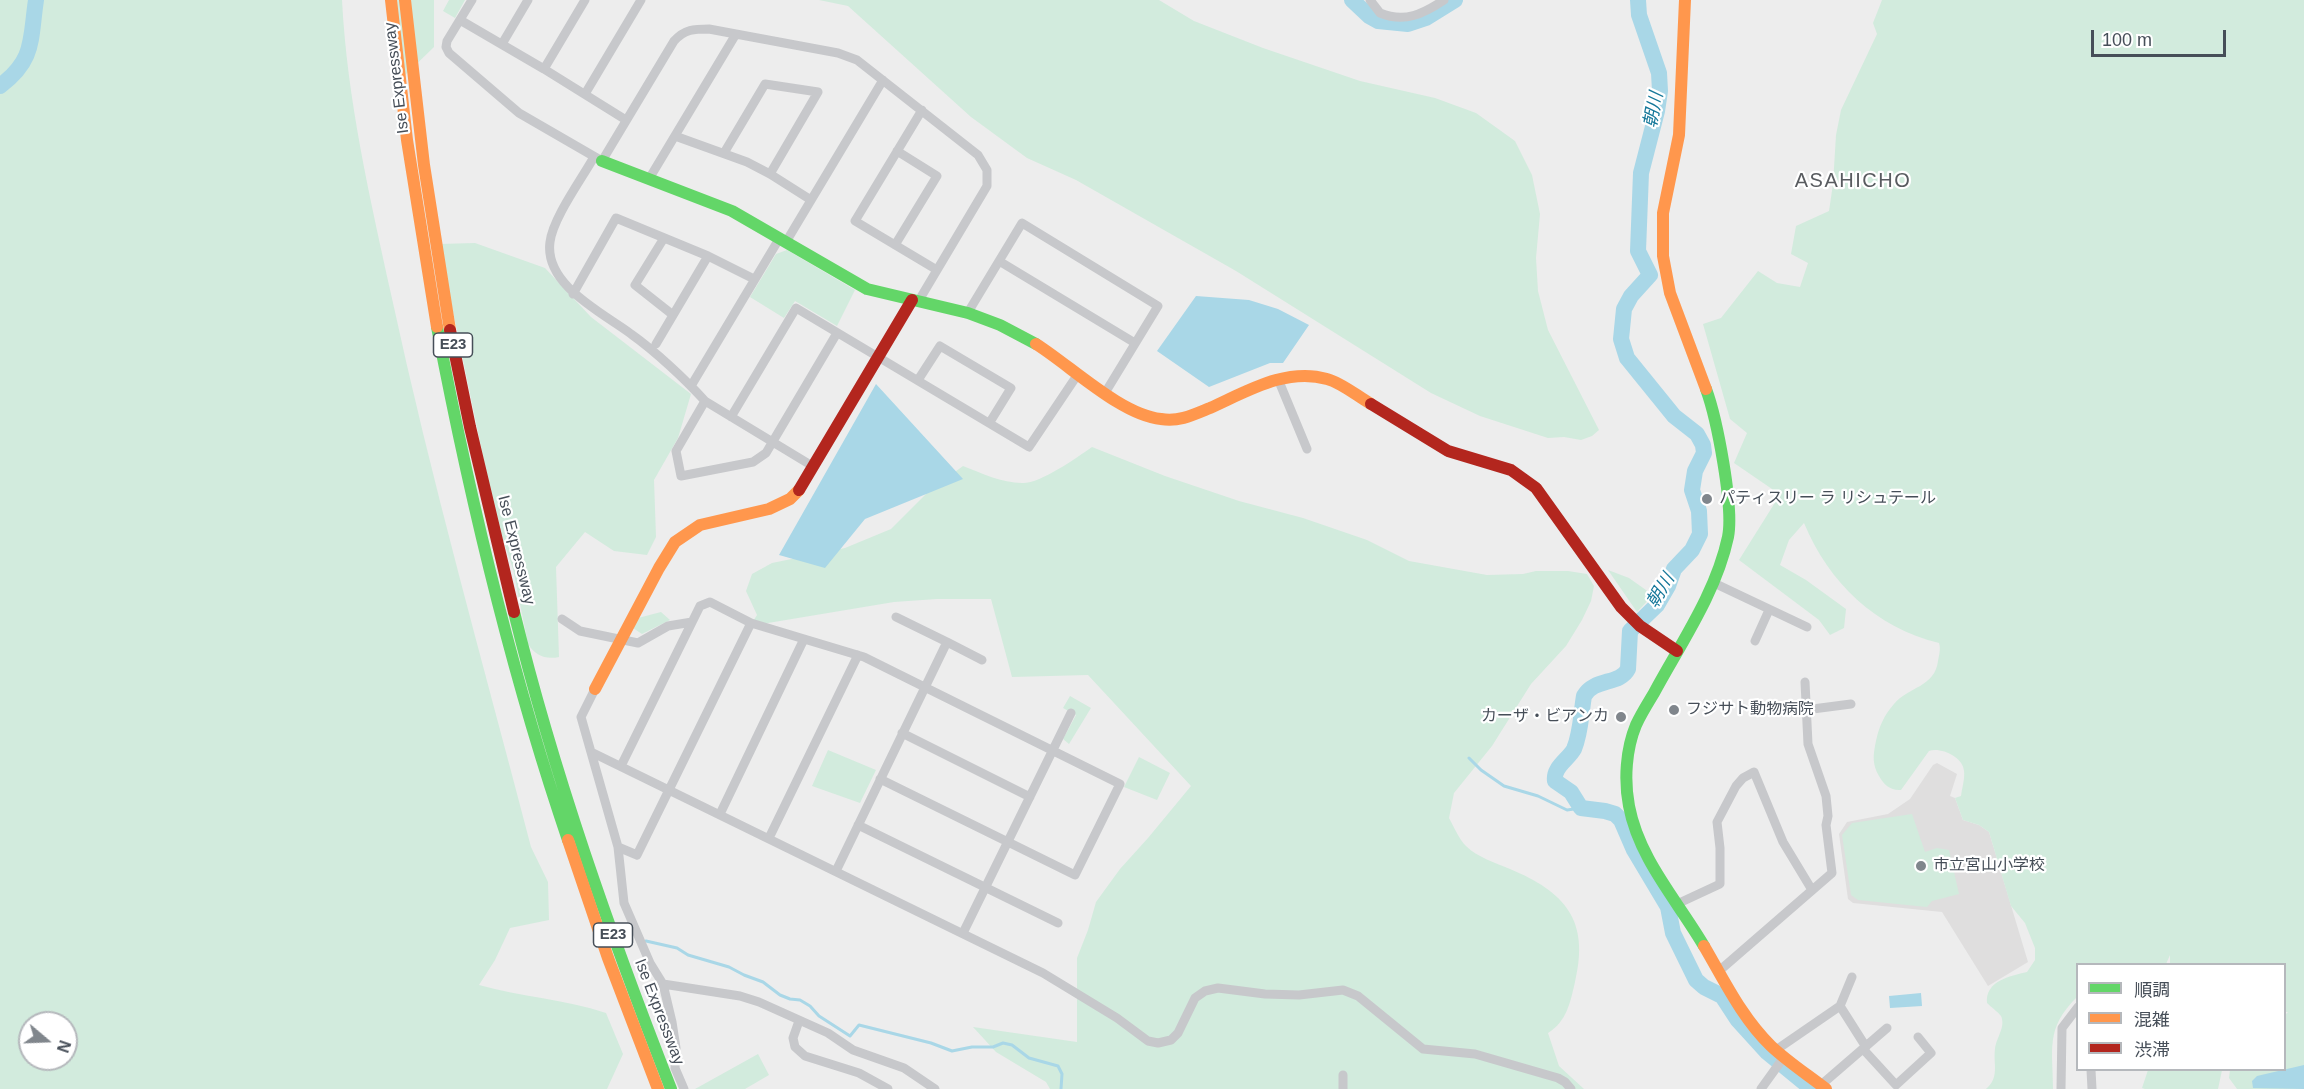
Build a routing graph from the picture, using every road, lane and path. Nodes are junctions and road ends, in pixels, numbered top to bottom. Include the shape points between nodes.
1 (391, 0) edge
2 (405, 0) edge
3 (472, 0) edge
4 (528, 0) edge
5 (585, 0) edge
6 (641, 0) edge
7 (1370, 0) edge
8 (1444, 0) edge
9 (1685, 0) edge
10 (460, 20) junction
11 (736, 34) junction
12 (502, 44) junction
13 (544, 69) junction
14 (883, 80) junction
15 (585, 94) junction
16 (922, 110) junction
17 (626, 120) junction
18 (675, 136) junction
19 (897, 151) junction
20 (724, 153) junction
21 (598, 159) junction
22 (770, 174) junction
23 (649, 179) junction
24 (811, 200) junction
25 (664, 238) junction
26 (782, 240) junction
27 (895, 245) junction
28 (708, 256) junction
29 (999, 261) junction
30 (937, 270) junction
31 (754, 279) junction
32 (573, 294) junction
33 (915, 301) junction
34 (967, 314) junction
35 (673, 315) junction
36 (837, 333) junction
37 (656, 344) dead end
38 (1135, 344) junction
39 (878, 357) junction
40 (1078, 374) junction
41 (1278, 379) junction
42 (918, 380) junction
43 (691, 386) junction
44 (1104, 393) junction
45 (705, 401) junction
46 (731, 417) junction
47 (990, 422) junction
48 (772, 442) junction
49 (1307, 448) dead end
50 (814, 467) junction
51 (493, 556) junction
52 (1714, 583) junction
53 (1769, 610) junction
54 (896, 617) dead end
55 (562, 619) dead end
56 (692, 622) junction
57 (751, 623) junction
58 (1808, 627) dead end
59 (804, 639) junction
60 (620, 640) junction
61 (1755, 641) dead end
62 (947, 642) junction
63 (1677, 651) junction
64 (858, 655) junction
65 (982, 660) dead end
66 (1805, 682) dead end
67 (925, 687) junction
68 (595, 689) joint
69 (1851, 704) dead end
70 (1805, 710) junction
71 (1071, 713) dead end
72 (902, 734) junction
73 (1053, 750) junction
74 (591, 752) junction
75 (621, 766) junction
76 (880, 778) junction
77 (555, 779) junction
78 (670, 790) junction
79 (1030, 797) junction
80 (720, 814) junction
81 (858, 825) junction
82 (769, 838) junction
83 (1008, 842) junction
84 (618, 847) junction
85 (836, 871) junction
86 (986, 888) junction
87 (1812, 890) junction
88 (1677, 904) junction
89 (1058, 923) dead end
90 (963, 933) junction
91 (1719, 971) junction
92 (1852, 977) dead end
93 (663, 984) junction
94 (1840, 1006) junction
95 (2076, 1010) edge
96 (799, 1021) junction
97 (1887, 1028) dead end
98 (1918, 1037) dead end
99 (1864, 1048) junction
100 (1780, 1056) junction
101 (2091, 1071) edge
102 (1343, 1075) dead end
103 (1823, 1087) edge
104 (657, 1089) edge
105 (671, 1089) edge
106 (684, 1089) edge
107 (888, 1089) edge
108 (935, 1089) edge
109 (1343, 1089) edge
110 (1571, 1089) edge
111 (1761, 1089) edge
112 (2061, 1089) edge
113 (2092, 1089) edge

1 - 51 main road, Ise Expressway / E23 via 420,235 437,330
2 - 51 main road, Ise Expressway / E23 via 420,132 450,328
3 - 10 street
4 - 12 street
5 - 13 street
6 - 15 street
7 - 8 street via 1380,13 1402,18 1421,15
9 - 52 main road via 1680,127 1663,213 1662,240 1671,293 1713,407 1721,451 1731,518
10 - 12 street
10 - 21 street via 447,41 449,52 519,113
11 - 14 street via 848,56
11 - 17 street via 709,29 682,32
11 - 18 street
12 - 13 street
13 - 15 street
14 - 16 street
14 - 24 street
15 - 17 street
16 - 19 street
16 - 30 street via 978,155 988,178 981,197
17 - 21 street
18 - 20 street
18 - 23 street
19 - 27 street via 855,220
19 - 27 street via 937,176
20 - 22 street
20 - 22 street via 765,84 818,92
21 - 23 main road
21 - 32 street via 558,220 550,242 549,255
22 - 24 street
23 - 26 main road via 727,208
24 - 26 street
25 - 28 street
25 - 32 street via 616,218
25 - 35 street via 635,285
26 - 31 street
26 - 33 main road via 867,289
27 - 30 street
28 - 31 street
28 - 35 street
29 - 34 street
29 - 38 street
29 - 38 street via 1022,223 1042,235 1158,306
30 - 33 street
31 - 43 street
32 - 43 street via 632,334
33 - 34 main road
33 - 39 main road
34 - 40 main road via 1013,331
35 - 37 street
36 - 39 street
36 - 46 street via 796,308
36 - 48 street
38 - 44 street
39 - 42 street
39 - 50 main road
40 - 44 main road
40 - 47 street via 1029,447
41 - 44 main road via 1174,420 1137,414
41 - 49 street
41 - 63 main road via 1303,375 1329,379 1448,451 1521,475 1536,488 1621,607 1635,622
42 - 47 street
42 - 47 street via 940,345 1011,388
43 - 45 street
45 - 46 street
45 - 48 street via 676,451 681,477 753,462 766,453
46 - 48 street
48 - 50 street
50 - 60 main road via 798,491 782,504 700,525 684,535 668,553
51 - 77 main road, Ise Expressway / E23 via 511,654
52 - 53 street
52 - 63 main road
53 - 58 street
53 - 61 street
54 - 62 street
55 - 60 street via 580,631
56 - 57 street via 700,606 710,603
56 - 60 street via 668,626 638,643
56 - 75 street
57 - 59 street
57 - 78 street
59 - 64 street
59 - 80 street
60 - 68 main road
62 - 65 street
62 - 67 street
63 - 88 main road via 1636,725 1628,748 1626,773 1637,836
64 - 67 street
64 - 82 street
66 - 70 street
67 - 72 street
67 - 73 street
68 - 74 street via 581,717
69 - 70 street
70 - 87 street via 1808,744 1826,796 1832,873
71 - 73 street
72 - 76 street
72 - 79 street
73 - 79 street
73 - 83 street via 1120,784 1074,875
74 - 75 street
74 - 84 street
75 - 78 street
76 - 81 street
76 - 83 street
77 - 104 main road, Ise Expressway / E23 via 598,935
77 - 105 main road, Ise Expressway / E23
78 - 80 street
78 - 84 street via 638,855
79 - 83 street
80 - 82 street
81 - 85 street
81 - 86 street
82 - 85 street
83 - 86 street
84 - 93 street via 624,903
85 - 90 street
86 - 89 street
86 - 90 street
87 - 88 street via 1783,842 1754,772 1736,786 1717,822 1720,884
87 - 91 street
88 - 91 main road
90 - 110 street via 1043,973 1148,1041 1171,1040 1195,998 1218,987 1299,995 1343,990 1358,996 1423,1048 1475,1054 1558,1077
91 - 100 main road via 1748,1018
92 - 94 street
93 - 96 street via 740,996
93 - 106 street via 676,1048 675,1068
94 - 99 street
94 - 100 street
95 - 112 street via 2062,1028
96 - 107 street via 793,1038 795,1047 805,1056 849,1069
96 - 108 street via 828,1032 853,1050 904,1068
97 - 99 street
98 - 99 street via 1931,1053 1896,1085
99 - 103 street
100 - 103 main road
100 - 111 street
101 - 113 street
102 - 109 street

